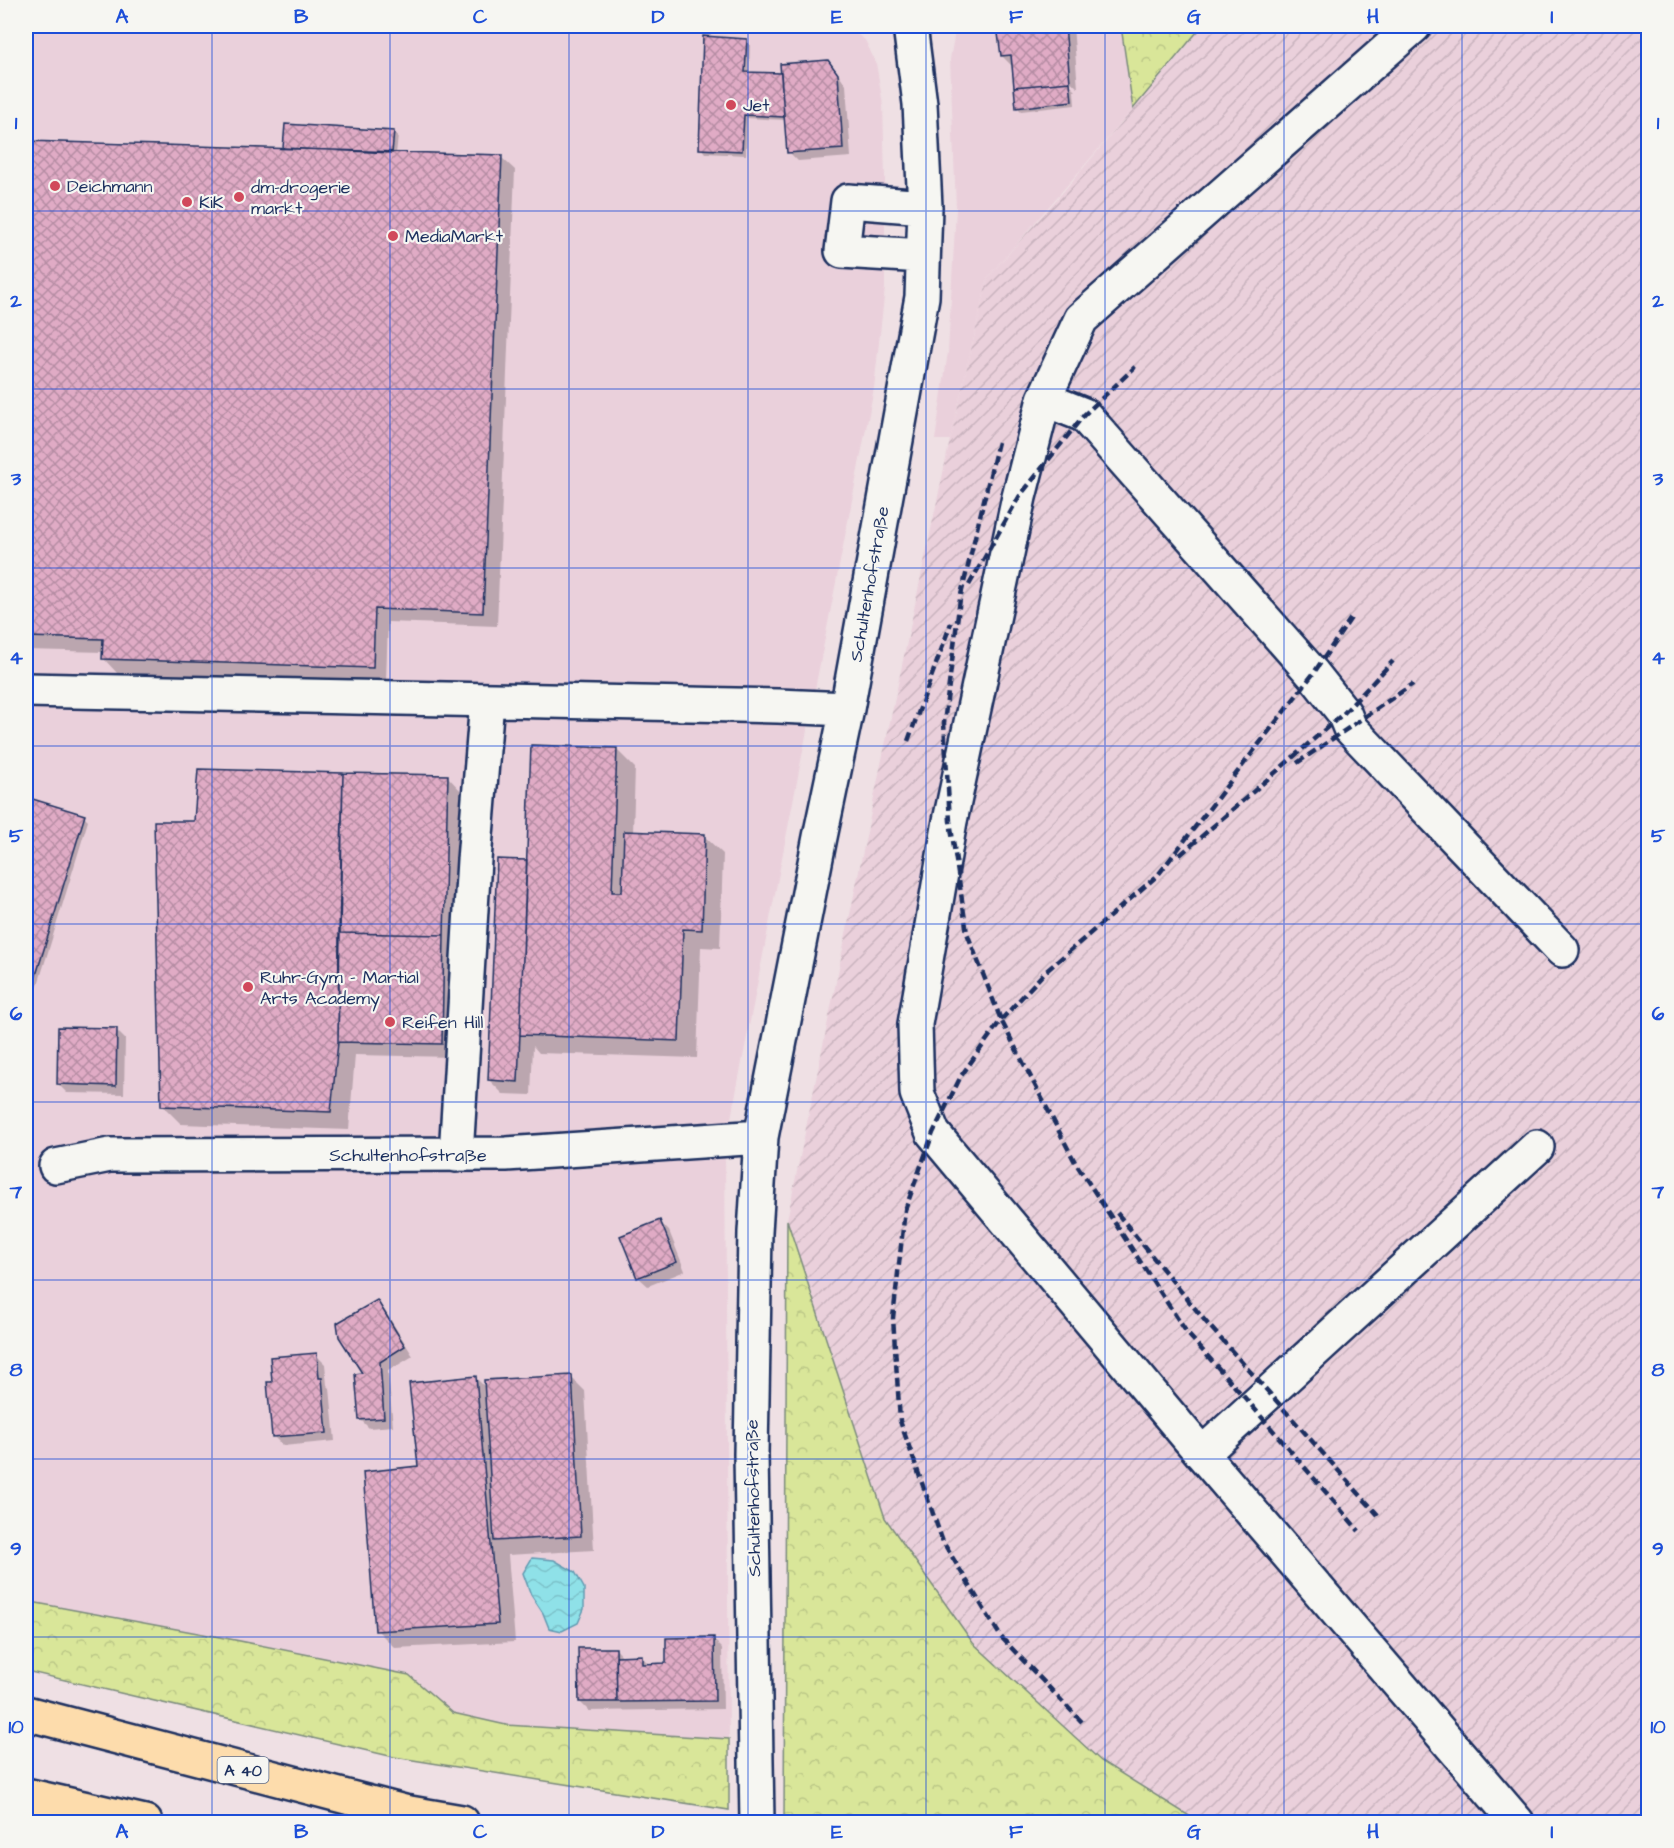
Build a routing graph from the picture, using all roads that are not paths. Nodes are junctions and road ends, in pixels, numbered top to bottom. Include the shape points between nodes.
1 (910, 26) edge
2 (1414, 26) edge
3 (925, 207) junction
4 (923, 256) junction
5 (1044, 399) junction
6 (26, 690) edge
7 (488, 701) junction
8 (847, 709) junction
9 (1562, 950) dead end
10 (761, 1137) junction
11 (1537, 1147) dead end
12 (456, 1155) junction
13 (56, 1166) dead end
14 (1202, 1454) junction
15 (26, 1713) edge
16 (26, 1795) edge
17 (145, 1822) edge
18 (462, 1822) edge
19 (757, 1822) edge
20 (1517, 1822) edge

1 - 3 street, Schultenhofstraße via 921,104
2 - 5 street via 1081,319
3 - 4 street, Schultenhofstraße
3 - 4 street via 848,201 842,251
4 - 8 street, Schultenhofstraße via 922,297
5 - 9 street via 1084,415 1312,674 1344,713 1350,728
5 - 14 street via 1019,497 950,821 915,1024 917,1093 933,1133
6 - 7 street
7 - 8 street
7 - 12 street
8 - 10 street, Schultenhofstraße
10 - 12 street, Schultenhofstraße
10 - 19 street, Schultenhofstraße via 755,1232 751,1454
11 - 14 street
12 - 13 street, Schultenhofstraße via 110,1155
14 - 20 street
15 - 18 highway, A 40 via 404,1812
16 - 17 highway

